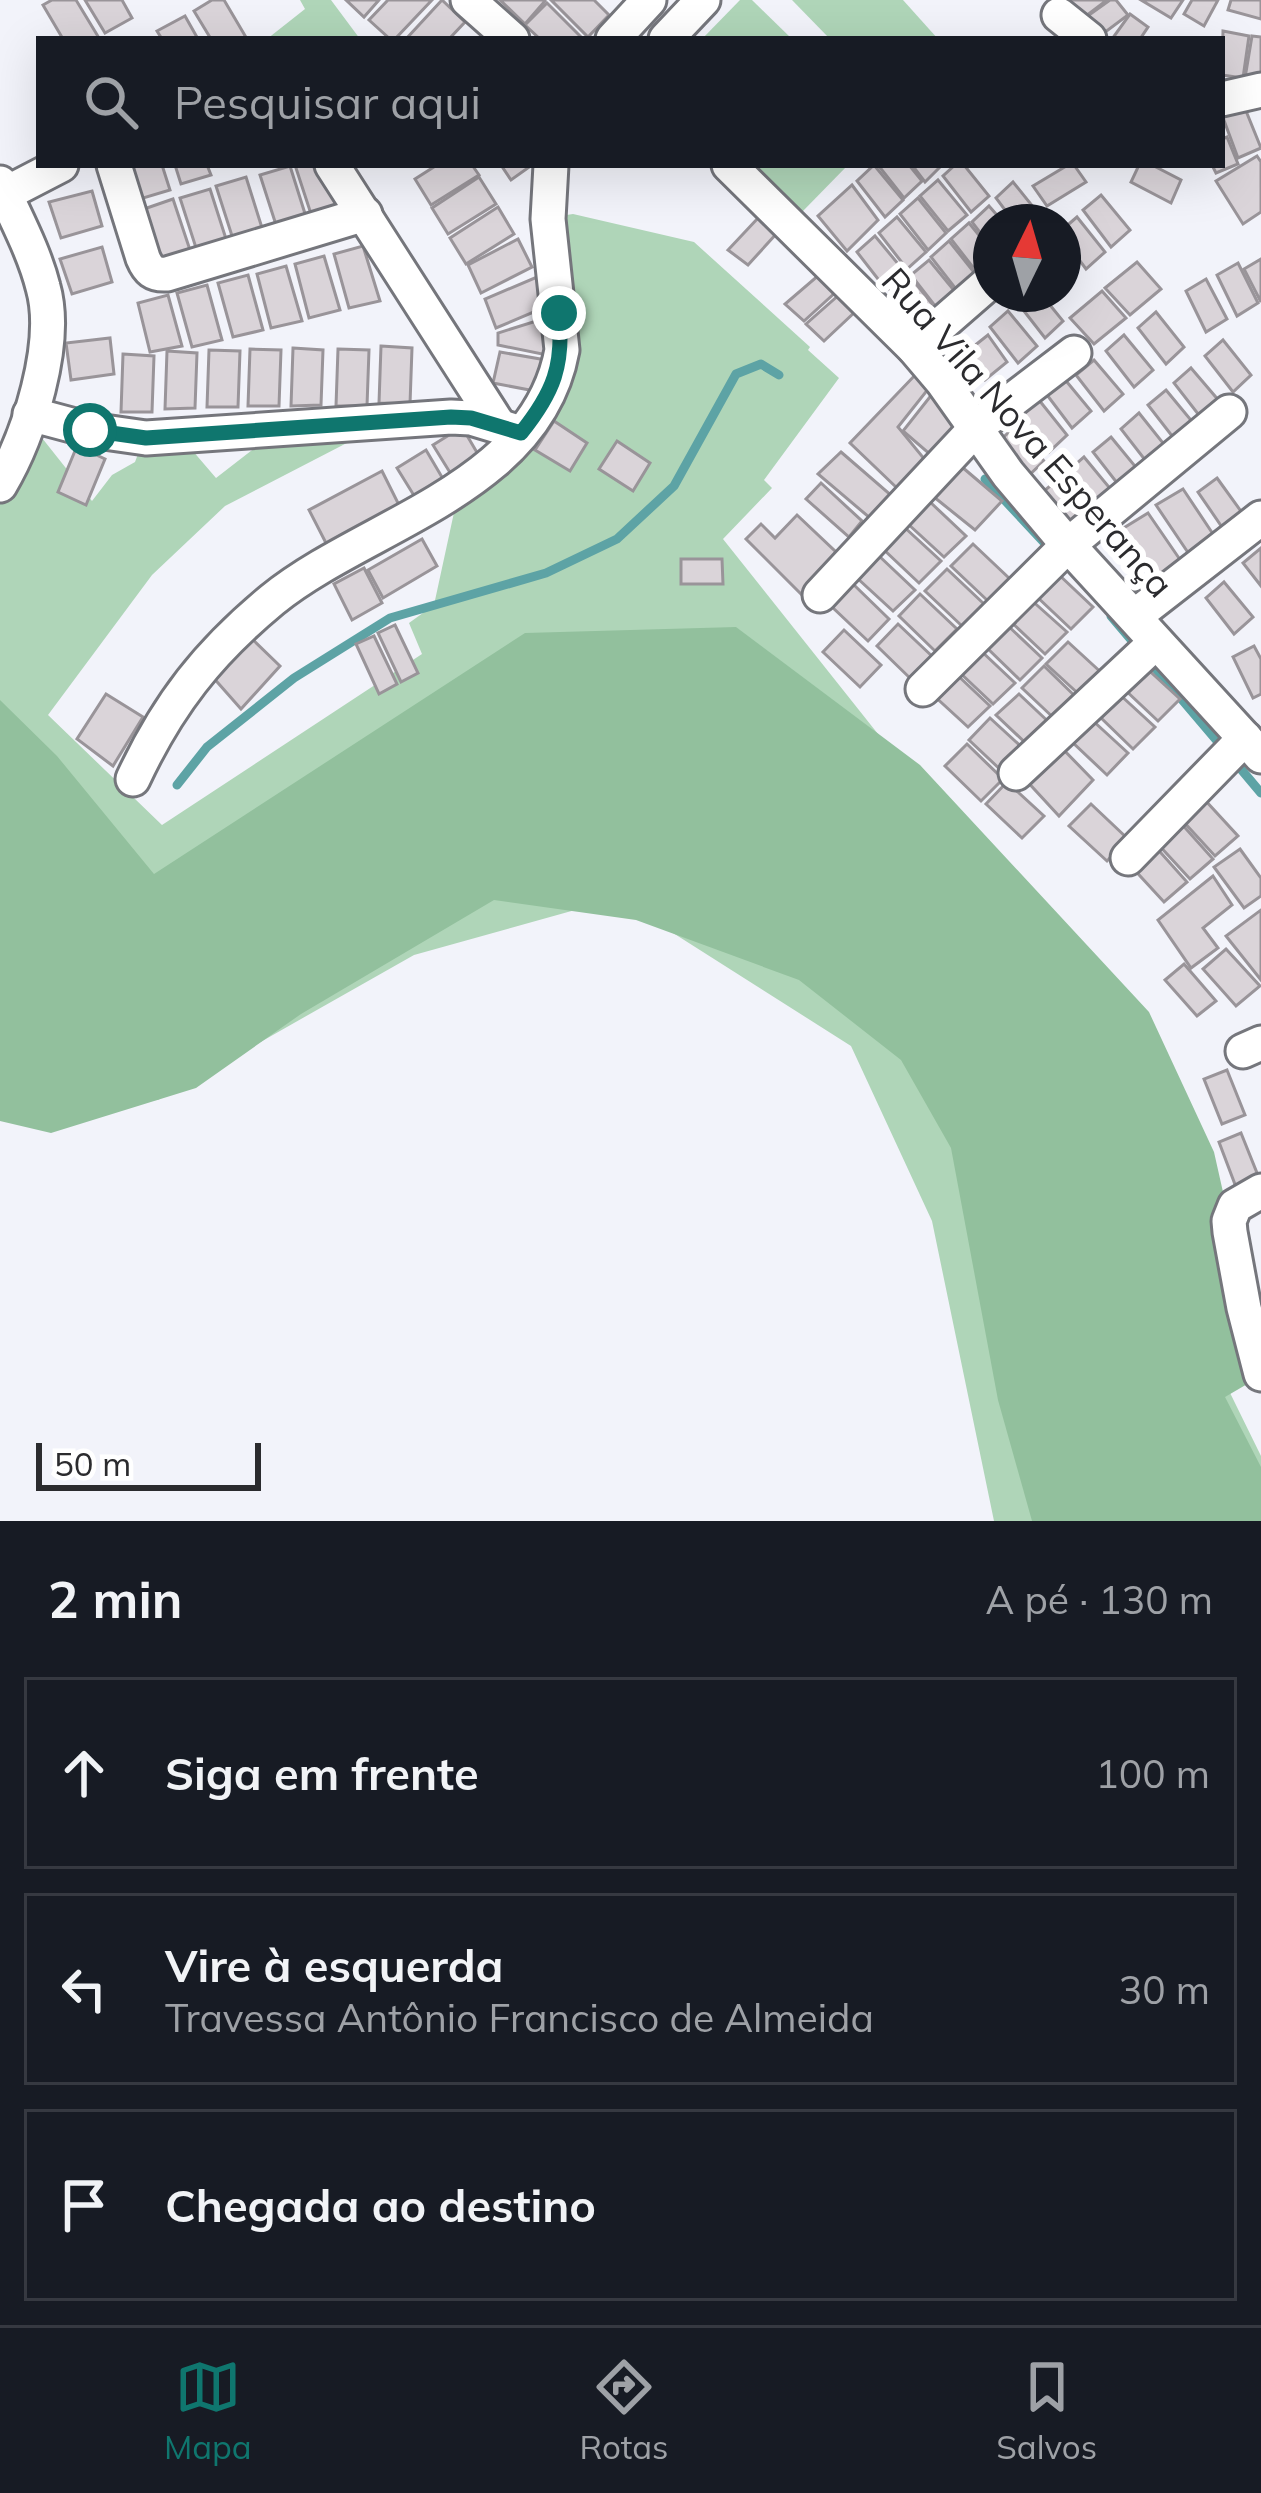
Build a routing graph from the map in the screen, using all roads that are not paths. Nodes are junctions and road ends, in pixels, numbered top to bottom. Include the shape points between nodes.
1 (468, 0) edge
2 (649, 0) edge
3 (703, 0) edge
4 (1059, 15) dead end
5 (509, 36) edge
6 (617, 36) edge
7 (669, 36) edge
8 (1085, 36) edge
9 (1261, 89) edge
10 (1225, 97) edge
11 (54, 168) edge
12 (115, 168) edge
13 (334, 168) edge
14 (551, 168) edge
15 (732, 168) edge
16 (3, 189) edge
17 (365, 214) junction
18 (973, 297) edge
19 (914, 348) junction
20 (1074, 353) dead end
21 (1229, 412) dead end
22 (30, 414) junction
23 (976, 428) junction
24 (510, 429) junction
25 (0, 484) edge
26 (1261, 518) edge
27 (1068, 545) junction
28 (820, 595) dead end
29 (1146, 629) junction
30 (923, 689) dead end
31 (1253, 747) edge
32 (1016, 773) dead end
33 (133, 779) dead end
34 (1128, 858) dead end
35 (1252, 1195) edge
36 (1261, 1374) edge

1 - 5 street
2 - 6 street
3 - 7 street
4 - 8 street
9 - 10 street
11 - 16 street
12 - 17 street via 142,258 156,275
13 - 17 street
14 - 24 street via 562,350 545,397
15 - 19 street, Rua Vila Nova Esperança
16 - 22 street via 47,310 46,355
17 - 24 street
18 - 19 street
19 - 23 street, Rua Vila Nova Esperança
20 - 23 street
21 - 27 street
22 - 24 street via 146,438 451,417
22 - 25 street
23 - 27 street, Rua Vila Nova Esperança
23 - 28 street
24 - 33 street via 467,483 251,619 176,700
26 - 29 street
27 - 29 street, Rua Vila Nova Esperança
27 - 30 street
29 - 31 street, Rua Vila Nova Esperança
29 - 32 street
31 - 34 street
35 - 36 street via 1229,1221

